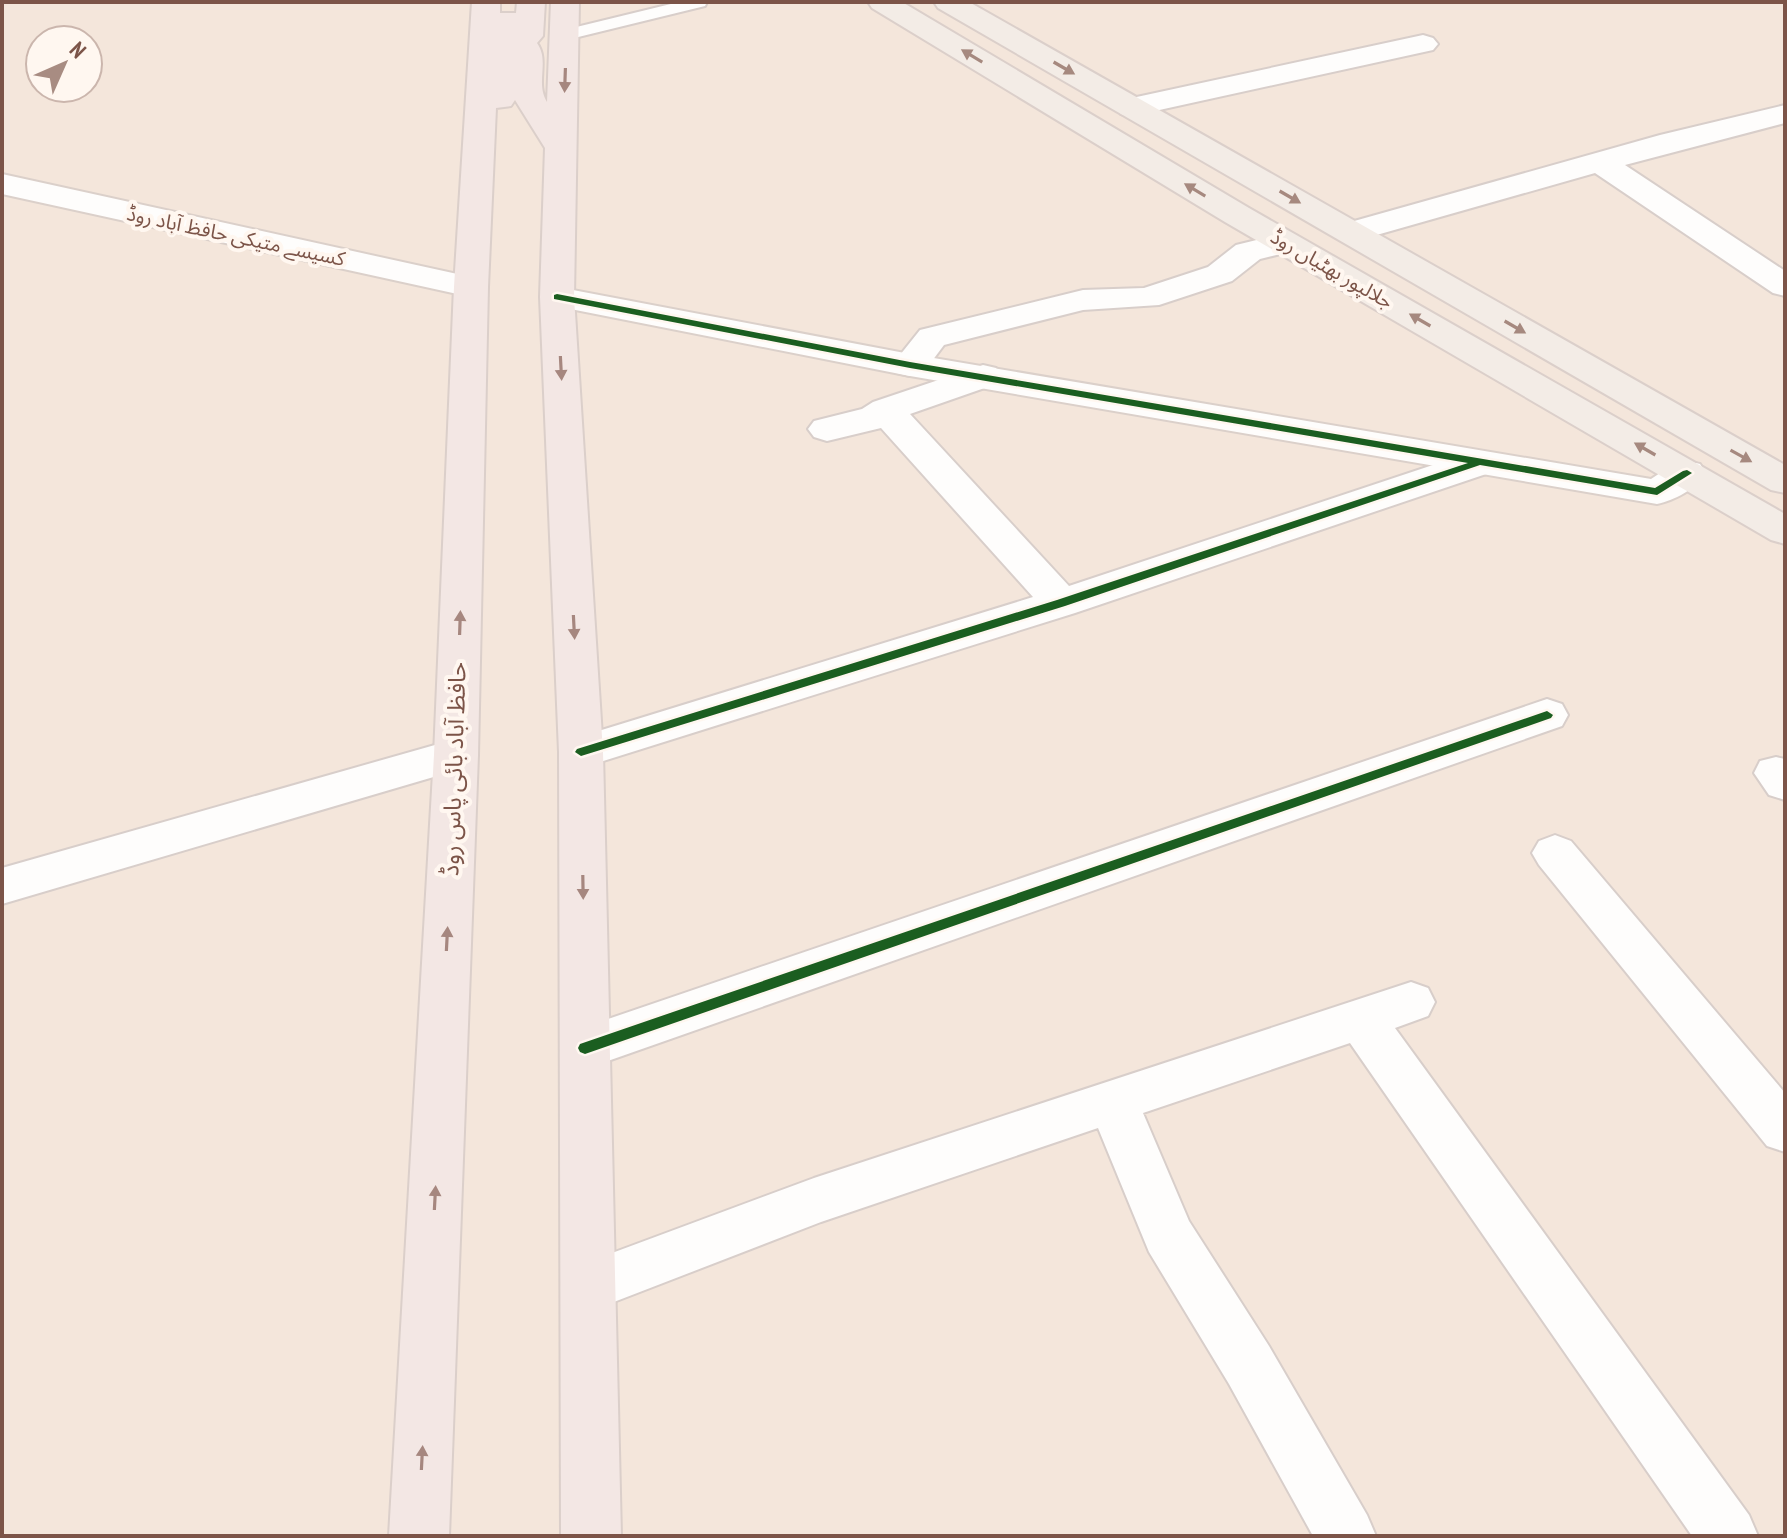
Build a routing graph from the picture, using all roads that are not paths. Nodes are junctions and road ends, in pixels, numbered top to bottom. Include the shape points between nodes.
1 (486, 2) edge
2 (507, 2) edge
3 (531, 2) edge
4 (699, 2) edge
5 (882, 2) edge
6 (948, 2) edge
7 (566, 18) edge
8 (1423, 44) dead end
9 (1132, 107) junction
10 (1785, 114) edge
11 (562, 149) junction
12 (477, 153) junction
13 (1599, 162) junction
14 (2, 184) edge
15 (1352, 232) junction
16 (1285, 243) junction
17 (1785, 286) edge
18 (471, 287) junction
19 (557, 297) junction
20 (910, 365) junction
21 (983, 376) junction
22 (886, 410) junction
23 (827, 429) dead end
24 (1479, 463) junction
25 (1687, 473) junction
26 (1785, 481) edge
27 (1785, 531) edge
28 (1061, 603) junction
29 (1547, 715) dead end
30 (581, 752) junction
31 (456, 755) junction
32 (1555, 853) dead end
33 (2, 886) edge
34 (1411, 1002) dead end
35 (1360, 1018) junction
36 (585, 1048) junction
37 (1112, 1100) junction
38 (1785, 1130) edge
39 (588, 1287) junction
40 (419, 1536) edge
41 (591, 1536) edge
42 (1346, 1536) edge
43 (1728, 1536) edge

1 - 12 highway, حافظ آباد بائی پاس روڈ
2 - 3 highway via 508,37 513,40 528,36
4 - 7 lane
16 -> 5 main road, جلالپور بھٹیاں روڈ
6 -> 9 main road, جلالپور بھٹیاں روڈ
7 -> 11 highway
8 - 9 street
9 -> 15 main road, جلالپور بھٹیاں روڈ
10 - 13 street
11 - 12 highway via 525,92 528,54 522,47 505,51 503,92
11 - 19 highway
12 - 18 highway, حافظ آباد بائی پاس روڈ
13 - 15 street
13 - 17 street
14 - 18 street, کسیسے متیکی حافظ آباد روڈ
15 -> 26 main road, جلالپور بھٹیاں روڈ
16 - 20 street via 1248,252 1220,274 1147,298 1083,300 932,337
25 -> 16 main road, جلالپور بھٹیاں روڈ
31 -> 18 highway, حافظ آباد بائی پاس روڈ
19 - 20 street
19 -> 30 highway
20 - 21 street
21 - 22 street
21 - 24 street
22 - 23 street
22 - 28 street
24 - 25 street via 1657,492
24 - 28 street
25 - 27 main road, جلالپور بھٹیاں روڈ
28 - 30 street
29 - 36 street
30 -> 36 highway
31 - 33 street
40 -> 31 highway, حافظ آباد بائی پاس روڈ
32 - 38 street
34 - 35 street
35 - 37 street
35 - 43 street
36 - 39 highway
37 - 39 street via 814,1201
37 - 42 street via 1168,1235
39 - 41 highway

